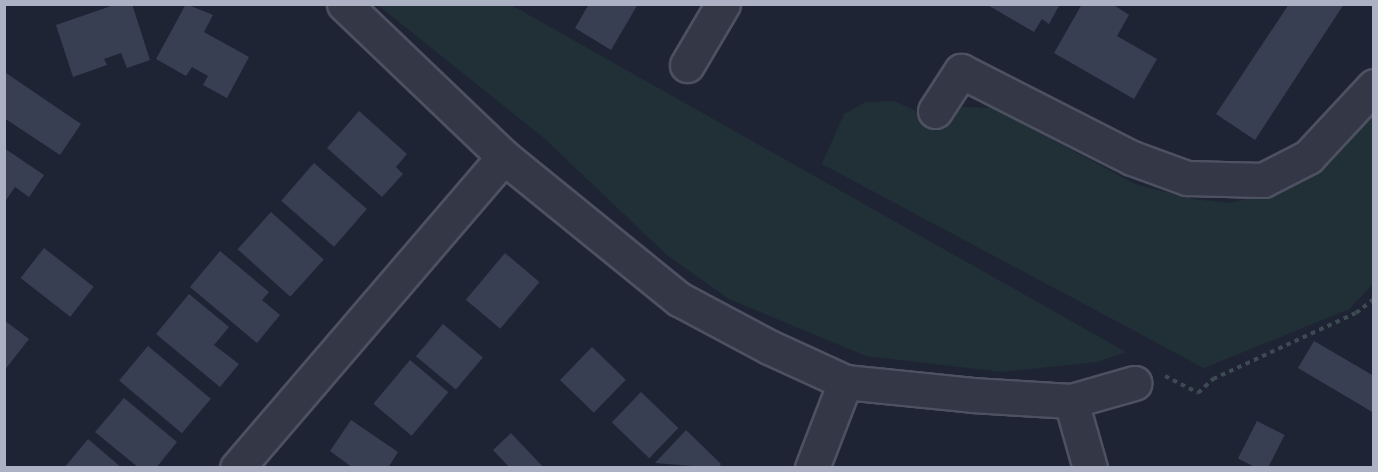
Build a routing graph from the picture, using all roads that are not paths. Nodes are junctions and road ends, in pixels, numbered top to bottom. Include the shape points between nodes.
1 (345, 4) edge
2 (723, 4) edge
3 (687, 65) dead end
4 (1374, 86) edge
5 (935, 111) dead end
6 (504, 157) junction
7 (845, 382) junction
8 (1134, 383) road end
9 (1071, 401) junction
10 (237, 468) edge
11 (812, 468) edge
12 (1090, 468) edge

1 - 6 street
2 - 3 street
4 - 5 street via 1308,157 1263,180 1187,178 1132,158 961,71
6 - 7 street via 679,298
6 - 10 street
7 - 9 street
7 - 11 street
8 - 9 street
9 - 12 street

